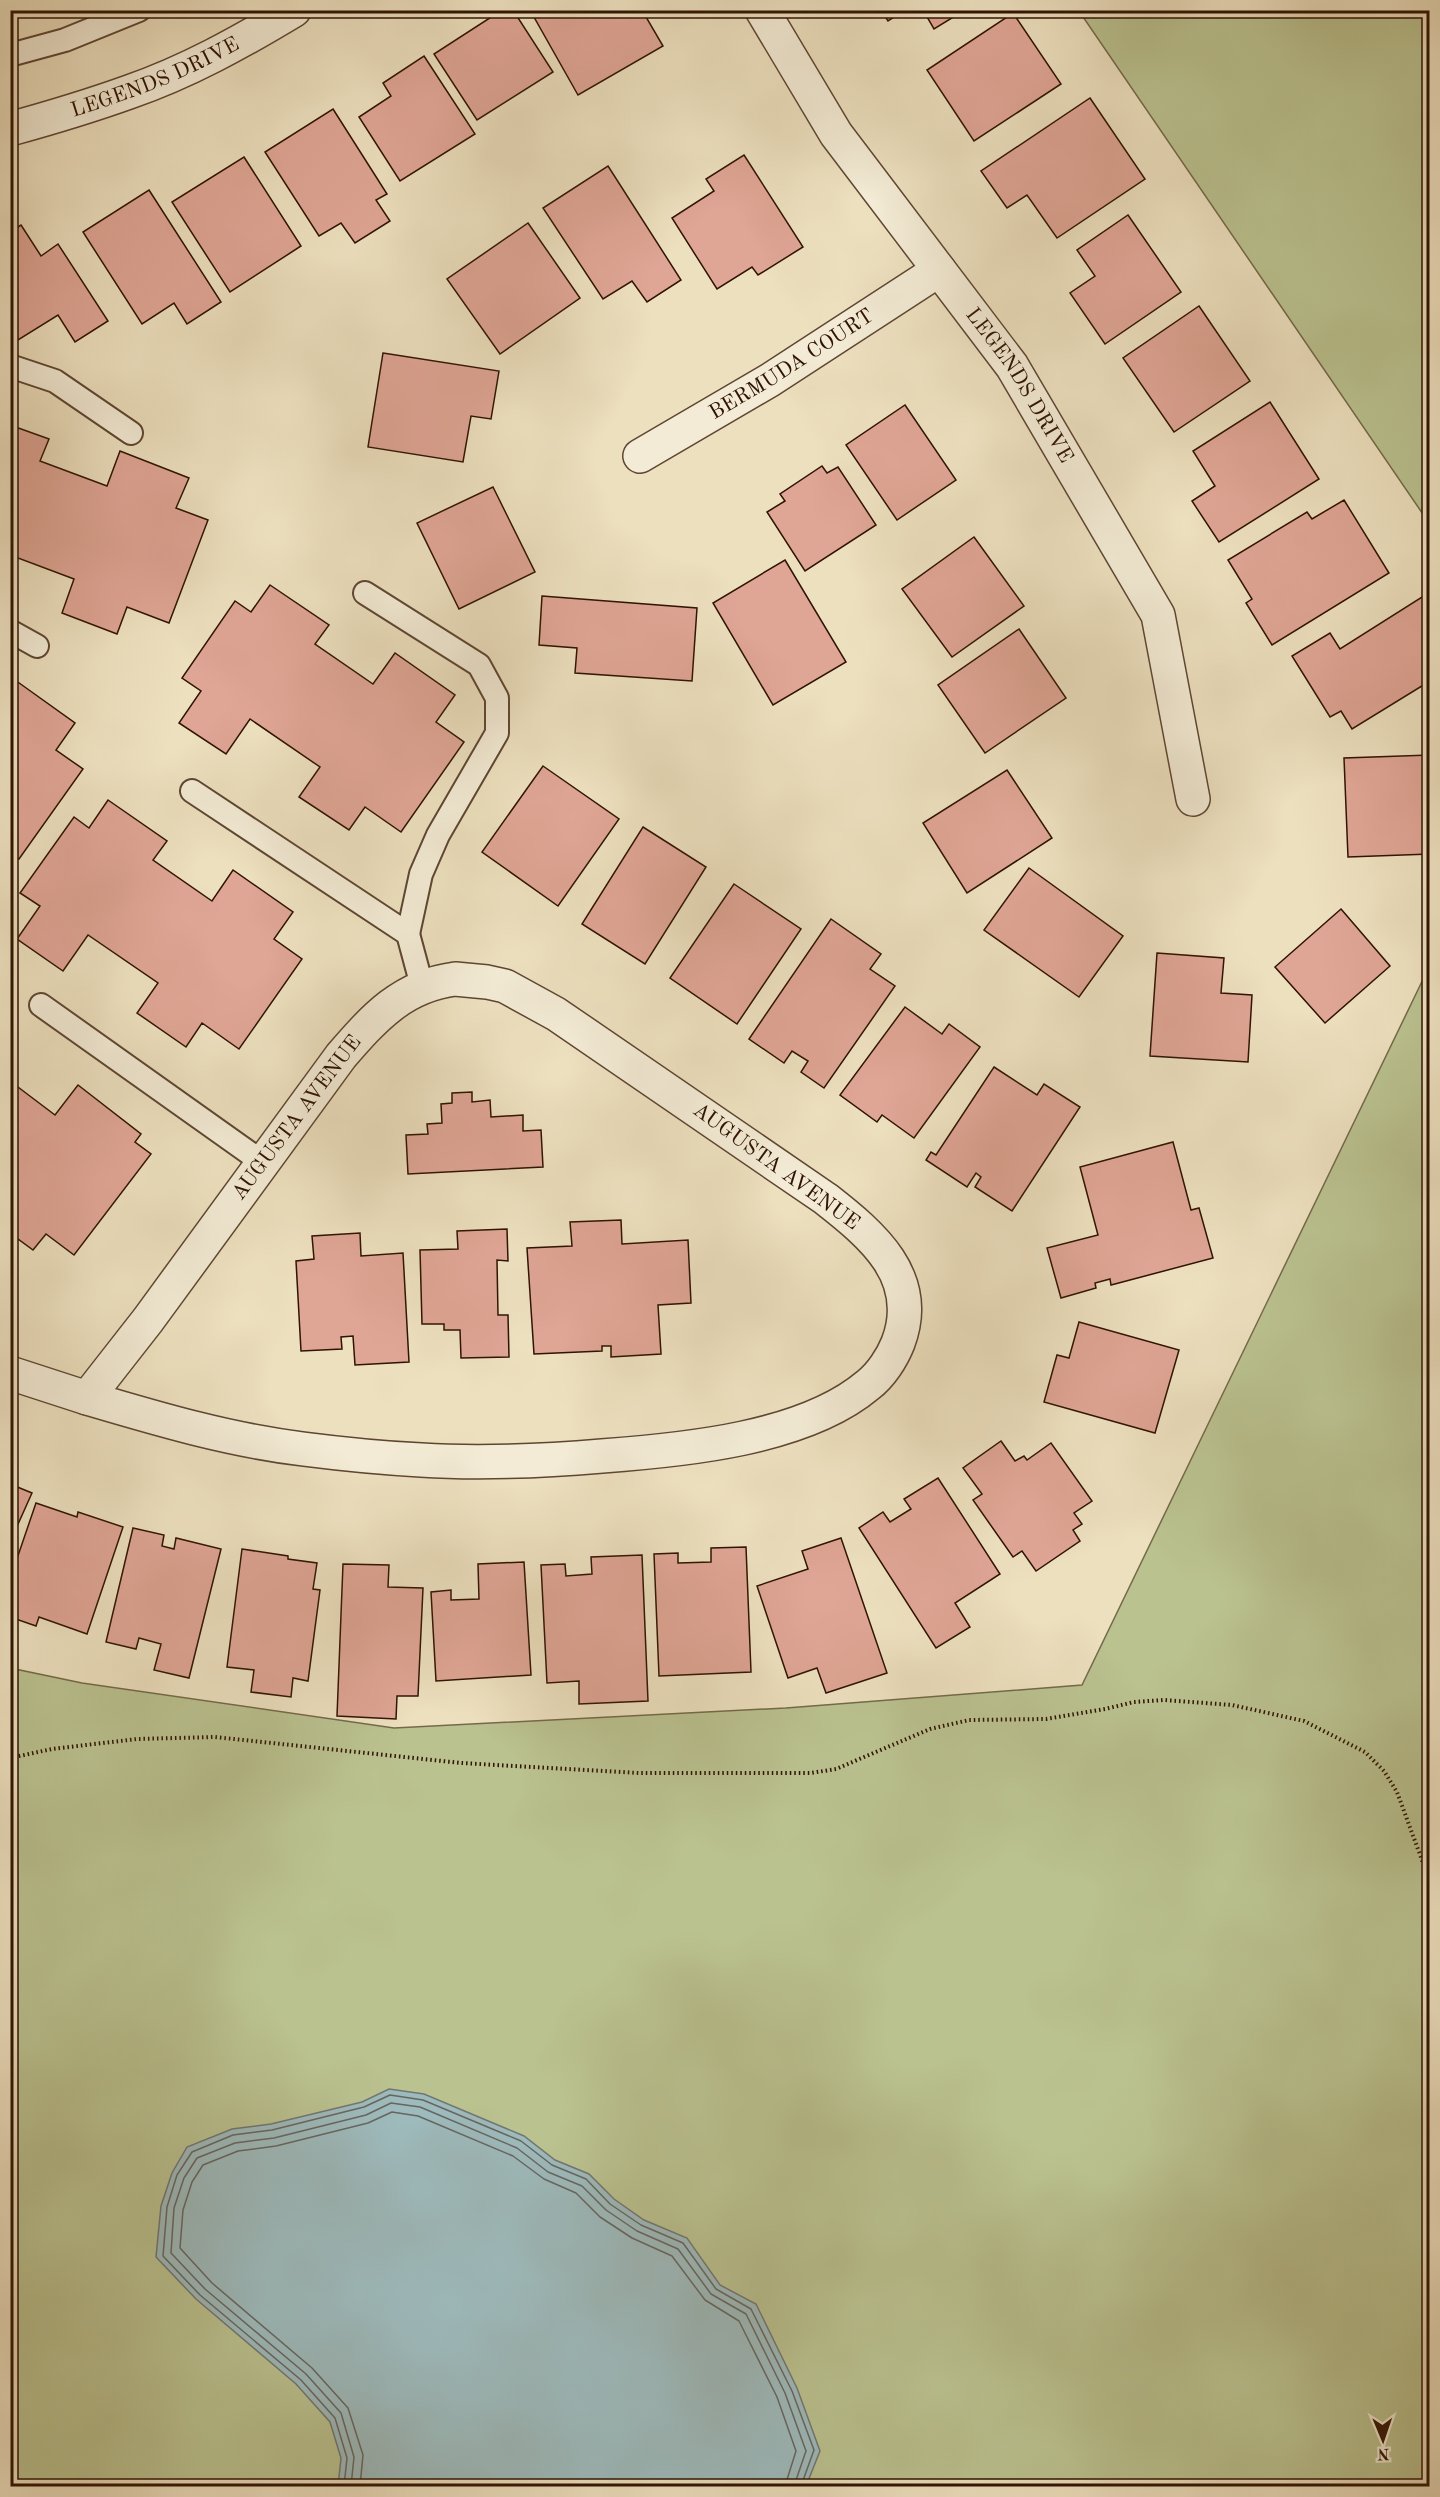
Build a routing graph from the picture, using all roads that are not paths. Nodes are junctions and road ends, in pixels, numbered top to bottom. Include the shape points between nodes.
1 (139, 10) edge
2 (294, 10) edge
3 (762, 10) edge
4 (10, 55) edge
5 (10, 129) edge
6 (939, 270) junction
7 (10, 366) edge
8 (131, 433) dead end
9 (640, 456) dead end
10 (365, 593) dead end
11 (10, 631) edge
12 (37, 646) dead end
13 (192, 791) dead end
14 (1193, 799) dead end
15 (408, 934) junction
16 (422, 986) junction
17 (41, 1005) dead end
18 (262, 1162) junction
19 (10, 1373) edge
20 (87, 1398) junction

1 - 4 lane via 65,40
2 - 5 street, LEGENDS DRIVE via 250,37 131,92
3 - 6 street, LEGENDS DRIVE via 836,134
6 - 9 street, BERMUDA COURT via 770,380
6 - 14 street, LEGENDS DRIVE via 1012,366 1158,615
7 - 8 lane via 55,381
10 - 15 lane via 479,665 497,698 497,733 438,835 422,874
11 - 12 lane
13 - 15 lane
15 - 16 lane
16 - 18 street, AUGUSTA AVENUE via 392,1003 366,1027
16 - 20 street, AUGUSTA AVENUE via 455,979 505,986 520,994 556,1014 737,1137 864,1228 890,1260 903,1296 902,1330 880,1374 839,1405 764,1432 660,1451 542,1461 420,1460 303,1449 196,1430
17 - 18 lane
18 - 20 street, AUGUSTA AVENUE
19 - 20 street, AUGUSTA AVENUE

